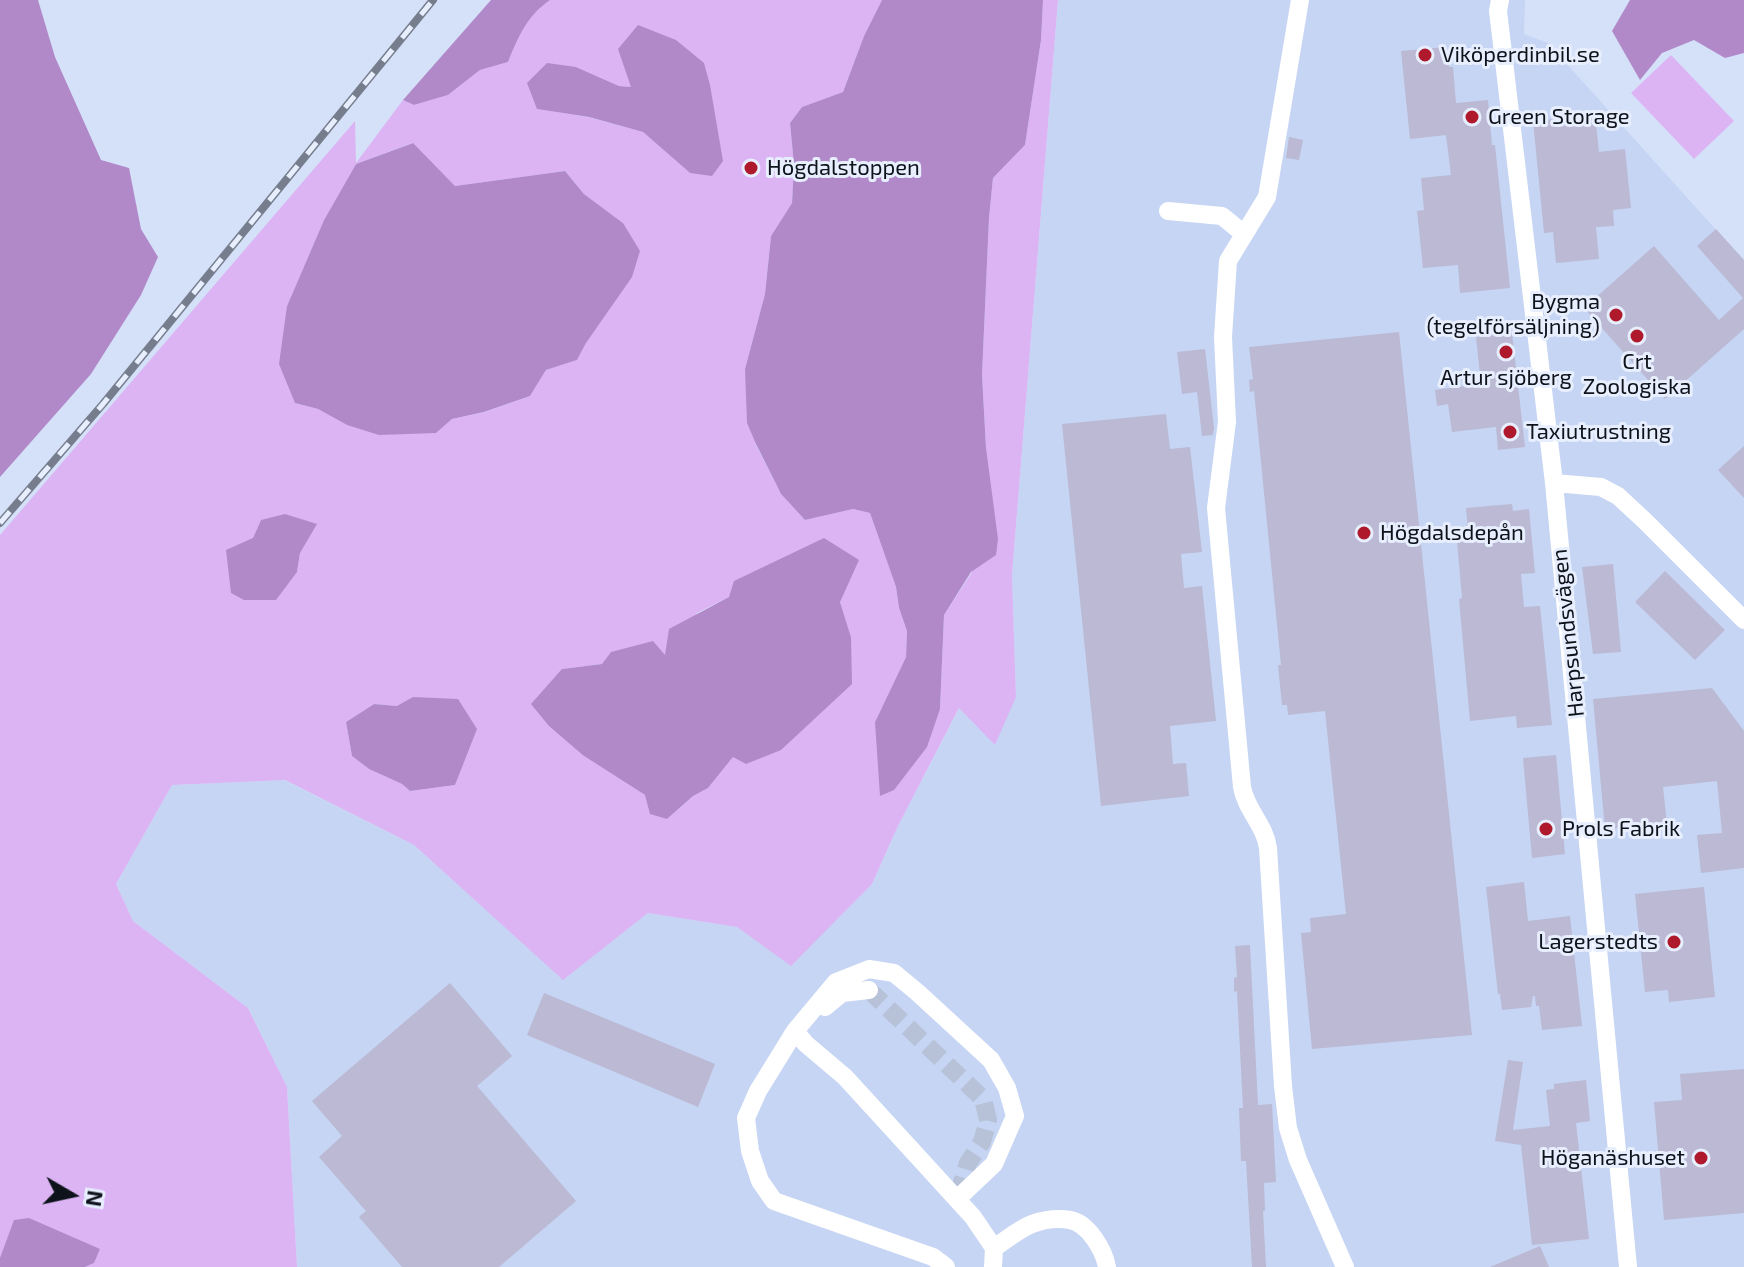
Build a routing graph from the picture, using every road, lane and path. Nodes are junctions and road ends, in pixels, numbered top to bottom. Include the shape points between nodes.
1 (1300, 0) edge
2 (1500, 0) edge
3 (1168, 211) dead end
4 (1244, 234) junction
5 (1554, 483) junction
6 (1744, 620) edge
7 (869, 990) dead end
8 (795, 1031) junction
9 (957, 1199) junction
10 (994, 1248) junction
11 (946, 1267) edge
12 (993, 1267) edge
13 (1107, 1267) edge
14 (1345, 1267) edge
15 (1628, 1267) edge

1 - 4 street via 1267,197
2 - 5 street, Harpsundsvägen
3 - 4 street via 1222,216
4 - 14 street via 1228,261 1223,337 1227,422 1216,508 1242,787 1267,839 1288,1128
5 - 6 street via 1601,487 1618,496
5 - 15 street, Harpsundsvägen
7 - 8 street via 842,993
8 - 9 street via 845,1077
8 - 9 street via 836,982 869,969 894,973 991,1060 1015,1116 994,1164
8 - 11 street via 746,1118 760,1181 774,1201 933,1257
9 - 10 street
10 - 12 street
10 - 13 street via 1030,1225 1073,1220 1094,1236

